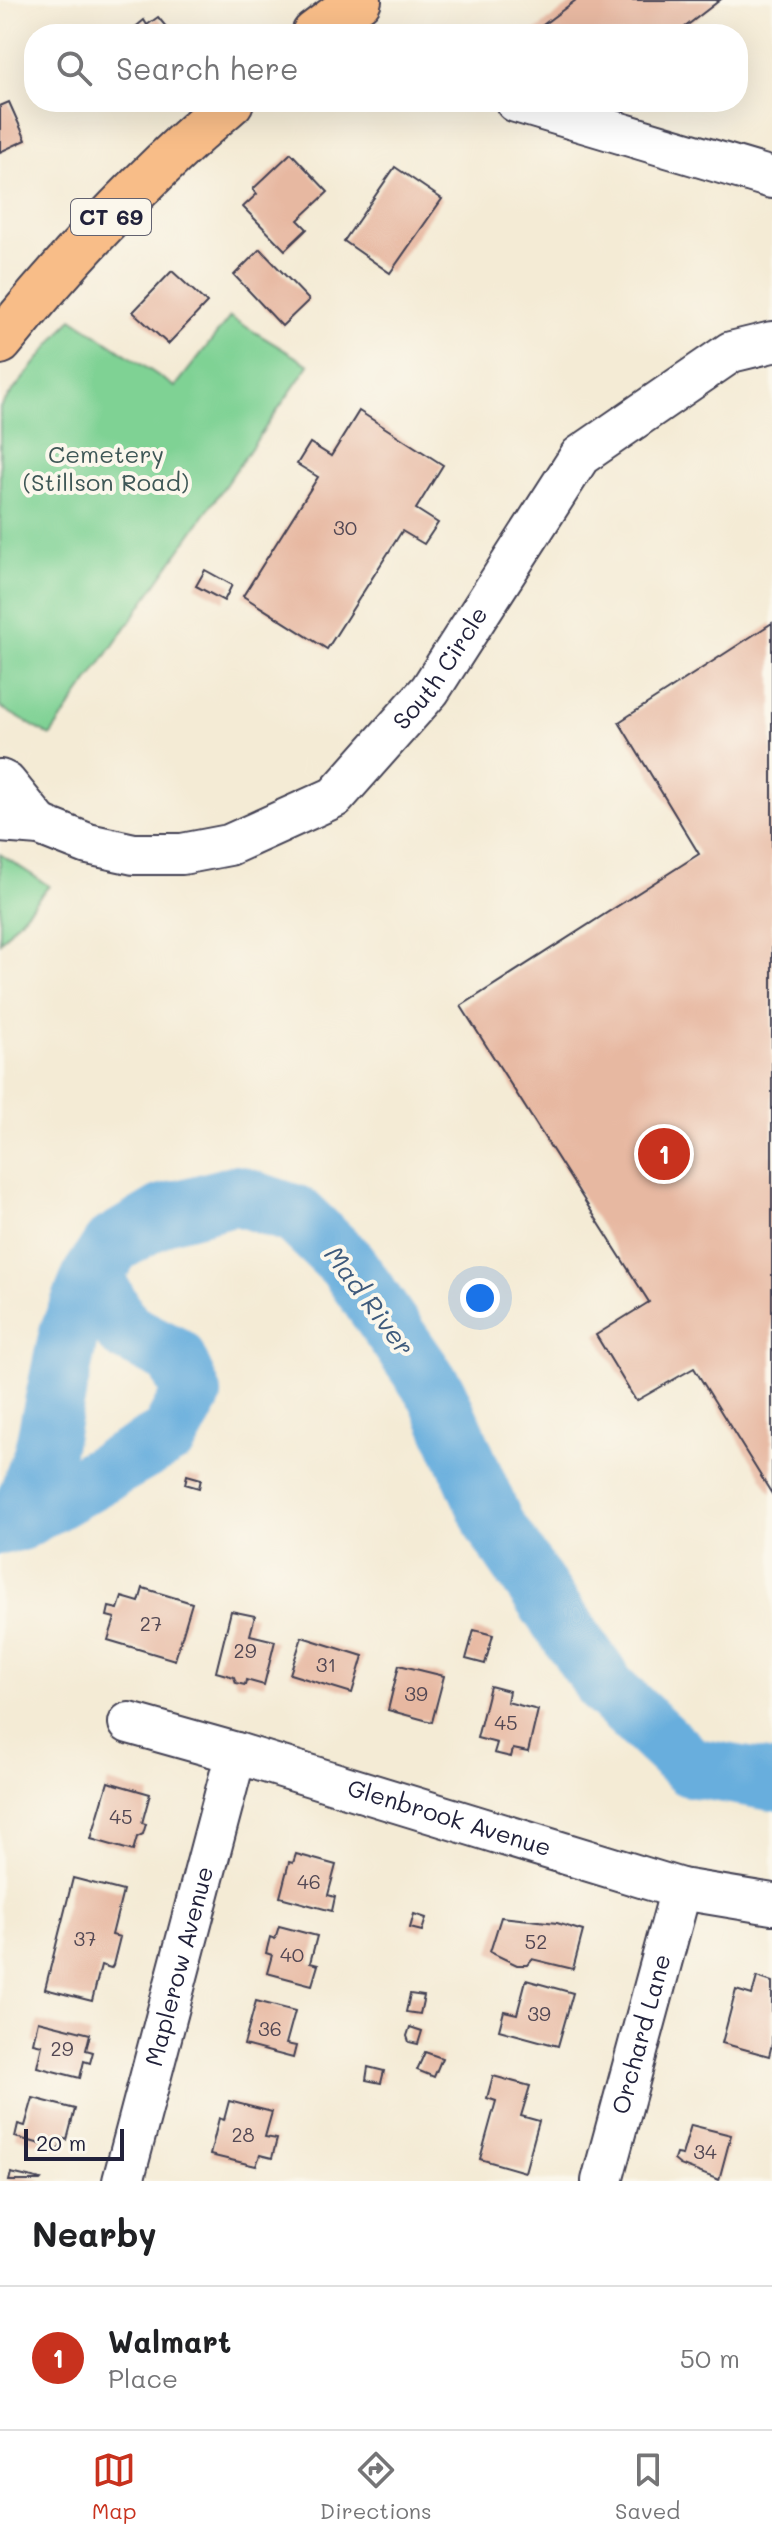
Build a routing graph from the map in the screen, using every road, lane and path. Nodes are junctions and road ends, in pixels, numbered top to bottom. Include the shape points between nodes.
1 (359, 0) edge
2 (327, 24) edge
3 (220, 112) edge
4 (550, 112) edge
5 (772, 178) edge
6 (0, 342) edge
7 (772, 342) edge
8 (0, 780) edge
9 (0, 822) edge
10 (40, 825) junction
11 (129, 1723) dead end
12 (236, 1753) junction
13 (681, 1889) junction
14 (772, 1904) edge
15 (123, 2181) edge
16 (602, 2181) edge

1 - 2 main road
3 - 6 main road, CT 69 via 96,232
4 - 5 street
7 - 10 street, South Circle via 731,352 580,456 430,690 335,797 229,845 182,854 134,854 88,844
8 - 10 street, South Circle
9 - 10 street, South Circle
11 - 12 street, Glenbrook Avenue
12 - 13 street, Glenbrook Avenue
12 - 15 street, Maplerow Avenue
13 - 14 street, Glenbrook Avenue
13 - 16 street, Orchard Lane

